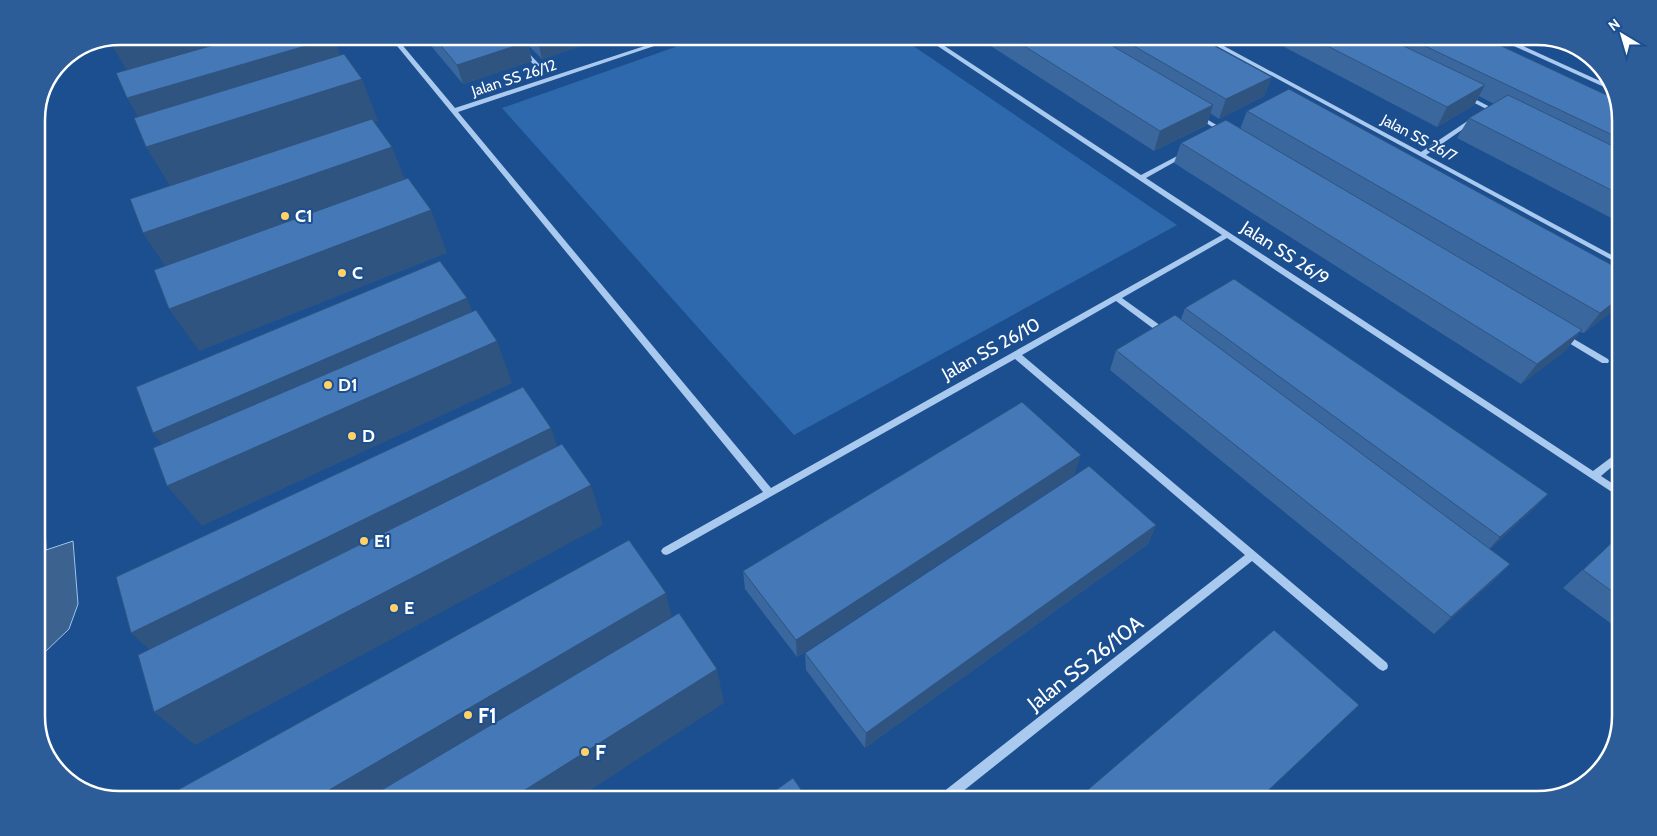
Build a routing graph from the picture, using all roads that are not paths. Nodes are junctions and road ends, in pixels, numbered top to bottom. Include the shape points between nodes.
1 (399, 45) edge
2 (518, 45) edge
3 (653, 45) edge
4 (939, 45) edge
5 (1218, 45) edge
6 (1514, 45) edge
7 (536, 65) dead end
8 (1603, 86) edge
9 (1305, 92) junction
10 (1455, 92) edge
11 (1296, 97) edge
12 (1490, 108) junction
13 (453, 111) junction
14 (1192, 112) edge
15 (1507, 117) edge
16 (1234, 128) edge
17 (1224, 132) junction
18 (1216, 136) edge
19 (1233, 137) edge
20 (1191, 150) edge
21 (1420, 155) junction
22 (1141, 178) junction
23 (1228, 235) junction
24 (1612, 258) edge
25 (1117, 298) junction
26 (1554, 330) edge
27 (1173, 339) edge
28 (1015, 354) junction
29 (1605, 361) dead end
30 (1612, 461) edge
31 (1594, 476) junction
32 (1612, 488) edge
33 (770, 492) junction
34 (666, 551) dead end
35 (1252, 555) junction
36 (1383, 666) dead end
37 (953, 791) edge

1 - 13 street, Jalan SS 26/12
2 - 7 street
3 - 13 street, Jalan SS 26/12
4 - 22 street, Jalan SS 26/9
5 - 9 street, Jalan SS 26/7
6 - 8 street
9 - 11 street
9 - 21 street, Jalan SS 26/7
10 - 12 street
12 - 15 street
12 - 21 street
13 - 33 street
14 - 17 street
16 - 17 street
17 - 18 street
17 - 19 street
20 - 22 street
21 - 24 street, Jalan SS 26/7
22 - 23 street, Jalan SS 26/9
23 - 25 street, Jalan SS 26/10
23 - 31 street, Jalan SS 26/9
25 - 27 street
25 - 28 street, Jalan SS 26/10
26 - 29 street
28 - 33 street, Jalan SS 26/10
28 - 35 street
30 - 31 street
31 - 32 street, Jalan SS 26/9
33 - 34 street, Jalan SS 26/10
35 - 36 street
35 - 37 street, Jalan SS 26/10A

